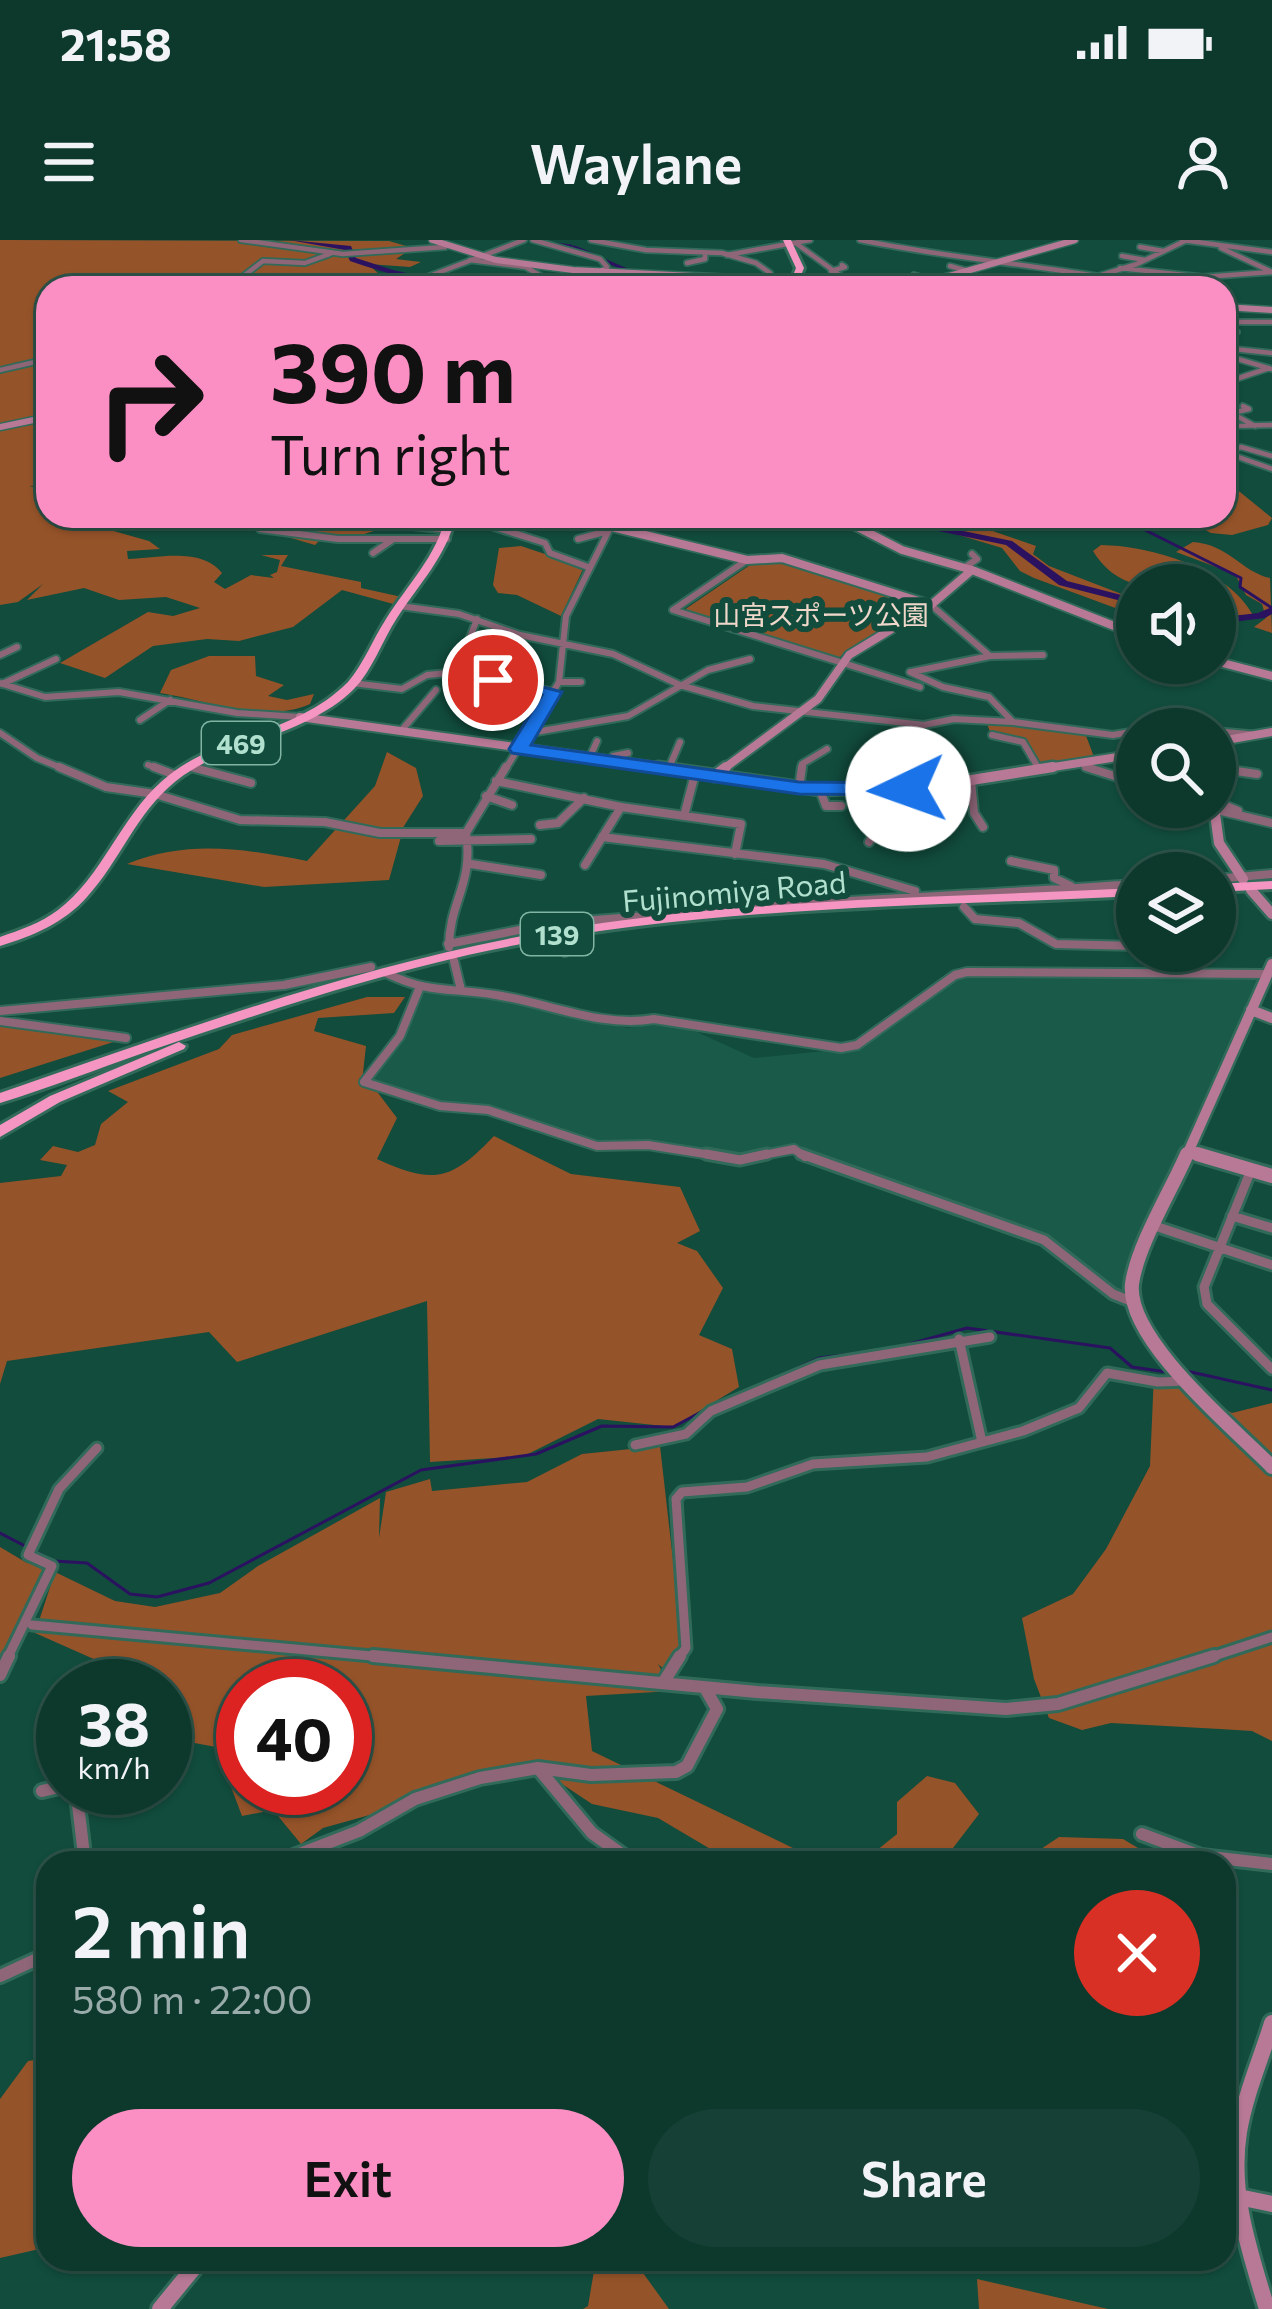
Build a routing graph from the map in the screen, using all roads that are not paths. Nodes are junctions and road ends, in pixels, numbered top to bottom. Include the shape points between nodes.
1 (241, 240) edge
2 (432, 240) edge
3 (524, 240) edge
4 (533, 240) edge
5 (595, 240) edge
6 (744, 240) edge
7 (775, 240) edge
8 (810, 240) edge
9 (860, 240) edge
10 (1076, 240) edge
11 (1185, 240) edge
12 (789, 243) edge
13 (1210, 244) junction
14 (717, 246) dead end
15 (763, 246) junction
16 (445, 247) junction
17 (1140, 248) dead end
18 (631, 249) junction
19 (1162, 251) junction
20 (335, 252) junction
21 (1272, 252) edge
22 (708, 254) junction
23 (726, 255) junction
24 (1122, 256) dead end
25 (473, 258) junction
26 (602, 260) junction
27 (772, 260) dead end
28 (1145, 260) junction
29 (1004, 261) junction
30 (687, 263) dead end
31 (756, 263) junction
32 (842, 265) dead end
33 (950, 266) dead end
34 (1120, 268) junction
35 (602, 271) junction
36 (831, 271) junction
37 (968, 272) junction
38 (1272, 272) edge
39 (636, 275) joint
40 (244, 276) edge
41 (432, 276) edge
42 (540, 276) edge
43 (591, 276) edge
44 (701, 276) edge
45 (766, 276) edge
46 (797, 276) edge
47 (838, 276) edge
48 (957, 276) edge
49 (1096, 276) joint
50 (1195, 276) edge
51 (1218, 276) edge
52 (1272, 310) edge
53 (1236, 316) edge
54 (1236, 319) edge
55 (1272, 322) edge
56 (1236, 349) edge
57 (1236, 352) edge
58 (1272, 352) edge
59 (36, 362) edge
60 (1271, 368) edge
61 (0, 370) edge
62 (1236, 379) edge
63 (1236, 381) edge
64 (1244, 383) dead end
65 (1243, 406) dead end
66 (1236, 410) edge
67 (1236, 415) edge
68 (1264, 417) dead end
69 (36, 420) edge
70 (1255, 425) junction
71 (1271, 425) edge
72 (1236, 426) edge
73 (0, 427) edge
74 (1236, 448) edge
75 (1236, 456) edge
76 (1272, 456) edge
77 (1272, 469) edge
78 (260, 528) edge
79 (440, 528) edge
80 (451, 528) edge
81 (500, 528) edge
82 (857, 528) edge
83 (606, 529) junction
84 (890, 534) dead end
85 (578, 539) dead end
86 (392, 540) junction
87 (882, 542) junction
88 (373, 553) dead end
89 (973, 554) dead end
90 (747, 560) junction
91 (588, 567) junction
92 (968, 569) junction
93 (400, 605) junction
94 (931, 605) junction
95 (477, 619) junction
96 (1116, 626) edge
97 (503, 629) junction
98 (495, 641) dead end
99 (560, 644) junction
100 (17, 647) dead end
101 (0, 655) edge
102 (1042, 655) dead end
103 (990, 656) junction
104 (56, 659) dead end
105 (749, 659) dead end
106 (837, 665) junction
107 (1236, 667) edge
108 (470, 670) junction
109 (910, 672) junction
110 (1272, 676) edge
111 (896, 680) junction
112 (559, 682) junction
113 (581, 682) dead end
114 (352, 683) junction
115 (1, 684) edge
116 (686, 687) junction
117 (920, 687) dead end
118 (436, 690) dead end
119 (553, 692) junction
120 (170, 700) junction
121 (802, 712) junction
122 (300, 717) junction
123 (140, 720) dead end
124 (1013, 722) junction
125 (1247, 724) dead end
126 (401, 731) junction
127 (1236, 731) edge
128 (0, 733) edge
129 (530, 733) junction
130 (1266, 733) edge
131 (1116, 734) edge
132 (992, 735) dead end
133 (1236, 738) edge
134 (597, 741) dead end
135 (680, 742) dead end
136 (518, 749) junction
137 (827, 749) dead end
138 (628, 753) dead end
139 (1116, 757) edge
140 (589, 759) junction
141 (610, 762) junction
142 (1081, 762) junction
143 (148, 765) dead end
144 (190, 767) junction
145 (1039, 769) junction
146 (668, 770) junction
147 (1236, 771) edge
148 (1100, 772) junction
149 (695, 774) junction
150 (1257, 774) dead end
151 (175, 775) junction
152 (714, 776) junction
153 (1116, 777) edge
154 (970, 780) junction
155 (496, 781) junction
156 (1094, 781) dead end
157 (251, 783) dead end
158 (793, 788) junction
159 (820, 790) junction
160 (864, 792) junction
161 (155, 794) junction
162 (486, 796) junction
163 (584, 798) junction
164 (786, 802) dead end
165 (512, 805) dead end
166 (826, 806) junction
167 (841, 806) dead end
168 (621, 808) junction
169 (813, 808) dead end
170 (1236, 811) edge
171 (684, 816) junction
172 (1272, 821) edge
173 (540, 825) dead end
174 (983, 826) dead end
175 (1217, 828) edge
176 (466, 836) junction
177 (602, 837) junction
178 (531, 839) dead end
179 (439, 841) dead end
180 (869, 842) dead end
181 (766, 846) dead end
182 (735, 854) junction
183 (763, 857) junction
184 (1011, 861) dead end
185 (471, 864) junction
186 (585, 865) dead end
187 (1272, 874) edge
188 (541, 875) dead end
189 (1242, 877) junction
190 (1236, 879) edge
191 (1236, 884) edge
192 (1272, 885) edge
193 (1116, 888) edge
194 (1076, 889) junction
195 (1116, 889) edge
196 (1251, 890) dead end
197 (920, 893) junction
198 (964, 907) dead end
199 (1272, 914) edge
200 (557, 929) junction
201 (0, 942) edge
202 (1116, 945) edge
203 (565, 952) dead end
204 (454, 961) dead end
205 (1236, 969) edge
206 (1270, 969) edge
207 (368, 971) junction
208 (1116, 972) edge
209 (386, 973) dead end
210 (419, 988) junction
211 (461, 990) junction
212 (1251, 1010) junction
213 (0, 1011) edge
214 (1272, 1018) edge
215 (0, 1021) edge
216 (126, 1038) dead end
217 (0, 1094) edge
218 (0, 1132) edge
219 (1188, 1152) junction
220 (1251, 1170) junction
221 (1272, 1176) edge
222 (1232, 1216) junction
223 (1155, 1226) junction
224 (1272, 1228) edge
225 (1220, 1247) junction
226 (1272, 1265) edge
227 (1133, 1302) junction
228 (990, 1336) dead end
229 (959, 1339) junction
230 (1272, 1369) edge
231 (1189, 1381) junction
232 (982, 1442) junction
233 (635, 1445) dead end
234 (97, 1448) dead end
235 (1272, 1467) edge
236 (32, 1625) dead end
237 (1272, 1637) edge
238 (0, 1675) edge
239 (663, 1683) junction
240 (705, 1687) junction
241 (538, 1768) junction
242 (79, 1815) edge
243 (1142, 1834) dead end
244 (84, 1851) edge
245 (307, 1851) edge
246 (613, 1851) edge
247 (1188, 1851) edge
248 (1236, 1860) edge
249 (1272, 1864) edge
250 (36, 1960) edge
251 (0, 1976) edge
252 (1272, 2023) edge
253 (1236, 2157) edge
254 (1236, 2197) edge
255 (1270, 2207) edge
256 (1236, 2212) edge
257 (191, 2271) edge
258 (160, 2309) edge
259 (1267, 2309) edge

1 - 20 street
2 - 16 street
3 - 25 street
4 - 26 street
5 - 18 street
6 - 15 street
7 - 12 street
8 - 12 street
9 - 29 street
10 - 29 street
11 - 13 street
11 - 19 street
12 - 15 street
12 - 36 street
12 - 46 highway
13 - 21 street
13 - 38 street
14 - 22 street
15 - 23 street
16 - 20 street
16 - 25 street
17 - 19 street
18 - 22 street
18 - 26 street
19 - 28 street
20 - 40 street via 305,262 263,261
22 - 23 street
22 - 30 street
23 - 31 street
24 - 28 street
25 - 35 street
25 - 41 street
25 - 42 street
26 - 35 street
27 - 31 street
28 - 34 street
29 - 37 street
29 - 49 street
31 - 45 street
32 - 36 street
33 - 37 street
34 - 49 street
34 - 50 street
35 - 39 street
35 - 43 street
36 - 47 street
37 - 48 street
38 - 51 street
39 - 44 street
52 - 53 street
54 - 55 street
56 - 58 street
57 - 60 street
59 - 61 street
60 - 62 street
63 - 64 street
65 - 66 street via 1249,409
67 - 70 street
68 - 71 street
69 - 73 street
70 - 71 street
70 - 72 street
74 - 76 street
75 - 77 street
78 - 86 street
79 - 86 street
80 - 93 highway, 469 via 434,565
81 - 91 street
82 - 87 street
83 - 85 street
83 - 90 street
83 - 91 street
84 - 87 street
86 - 88 street
87 - 92 street
89 - 92 street
90 - 94 street via 797,561
90 - 106 street via 673,610
91 - 99 street
92 - 94 street
92 - 96 street
93 - 95 street
93 - 114 highway, 469
94 - 103 street
94 - 106 street
95 - 97 street
95 - 108 street
97 - 98 street
97 - 99 street
99 - 112 street
99 - 116 street via 628,660
100 - 101 street
102 - 103 street
103 - 109 street
104 - 115 street
105 - 116 street via 725,659
106 - 111 street
106 - 121 street via 830,688
107 - 110 street
108 - 114 street via 427,675 402,689
108 - 119 street
109 - 111 street
109 - 124 street via 989,697
111 - 117 street
112 - 113 street
112 - 119 street
114 - 122 highway, 469
115 - 120 street via 45,697 119,692
116 - 121 street
116 - 129 street via 624,718
118 - 126 street
119 - 129 street
120 - 122 street
120 - 123 street
121 - 124 street via 924,725
121 - 152 street
122 - 126 street
122 - 144 highway, 469 via 204,754
124 - 131 street
125 - 130 street
126 - 136 street
127 - 130 street
128 - 161 street via 106,788
129 - 136 street
130 - 133 street
132 - 145 street via 1023,742
134 - 140 street
135 - 146 street
136 - 140 street
136 - 155 street
137 - 158 street via 802,764
138 - 141 street
139 - 142 street
140 - 141 street
141 - 146 street
142 - 145 street
142 - 148 street
143 - 151 street
144 - 151 highway, 469
144 - 157 street
145 - 154 street
146 - 149 street
147 - 150 street
148 - 153 street
148 - 156 street
149 - 152 street
149 - 171 street
151 - 161 highway, 469
152 - 158 street
154 - 160 street
154 - 174 street
155 - 162 street
155 - 163 street
158 - 159 street
158 - 164 street
159 - 160 street
159 - 166 street
160 - 180 street via 876,832
161 - 176 street via 248,821
161 - 201 highway, 469 via 71,910
162 - 165 street
162 - 176 street
163 - 168 street
163 - 173 street via 558,823
166 - 167 street
166 - 169 street
168 - 171 street
168 - 177 street
170 - 172 street
171 - 182 street via 744,826
175 - 189 street
176 - 178 street
176 - 179 street
176 - 185 street
177 - 182 street
177 - 186 street
181 - 183 street
182 - 183 street
183 - 197 street via 824,864
184 - 194 street via 1054,870 1054,878
185 - 188 street
185 - 200 street via 449,947
187 - 189 street
189 - 190 street
191 - 192 highway
193 - 194 street
194 - 197 street
195 - 207 highway, Fujinomiya Road / 139 via 655,922
196 - 199 street
197 - 200 street
198 - 202 street via 975,919 1019,923 1056,944
200 - 203 street
204 - 211 street
205 - 206 street
206 - 212 street
207 - 213 street
207 - 217 highway, Fujinomiya Road / 139
207 - 218 highway via 91,1084
208 - 211 street via 974,969 841,1048 654,1019 623,1024
209 - 210 street
210 - 211 street
210 - 227 street via 400,1036 364,1082 597,1146 740,1160 794,1149 809,1161 1044,1240
212 - 214 street
212 - 219 street
215 - 216 street
219 - 220 street
219 - 223 street
220 - 221 street
220 - 222 street
222 - 224 street
222 - 225 street
223 - 225 street
223 - 227 street via 1132,1278
225 - 226 street
225 - 230 street via 1204,1287 1207,1304
227 - 231 street
228 - 229 street
229 - 232 street
229 - 233 street via 820,1365 711,1411 686,1434
231 - 232 street via 1107,1373 1079,1408
231 - 235 street
232 - 239 street via 927,1456 813,1464 747,1486 682,1492 676,1499 686,1648
234 - 238 street via 59,1487 28,1555 52,1566
236 - 239 street
237 - 240 street via 1126,1685 1023,1708
239 - 240 street
240 - 241 street via 717,1708 687,1766 676,1772
241 - 245 street via 415,1799
241 - 246 street
242 - 244 street
243 - 247 street
248 - 249 street
250 - 251 street
252 - 253 street
254 - 255 street
256 - 259 street
257 - 258 street

